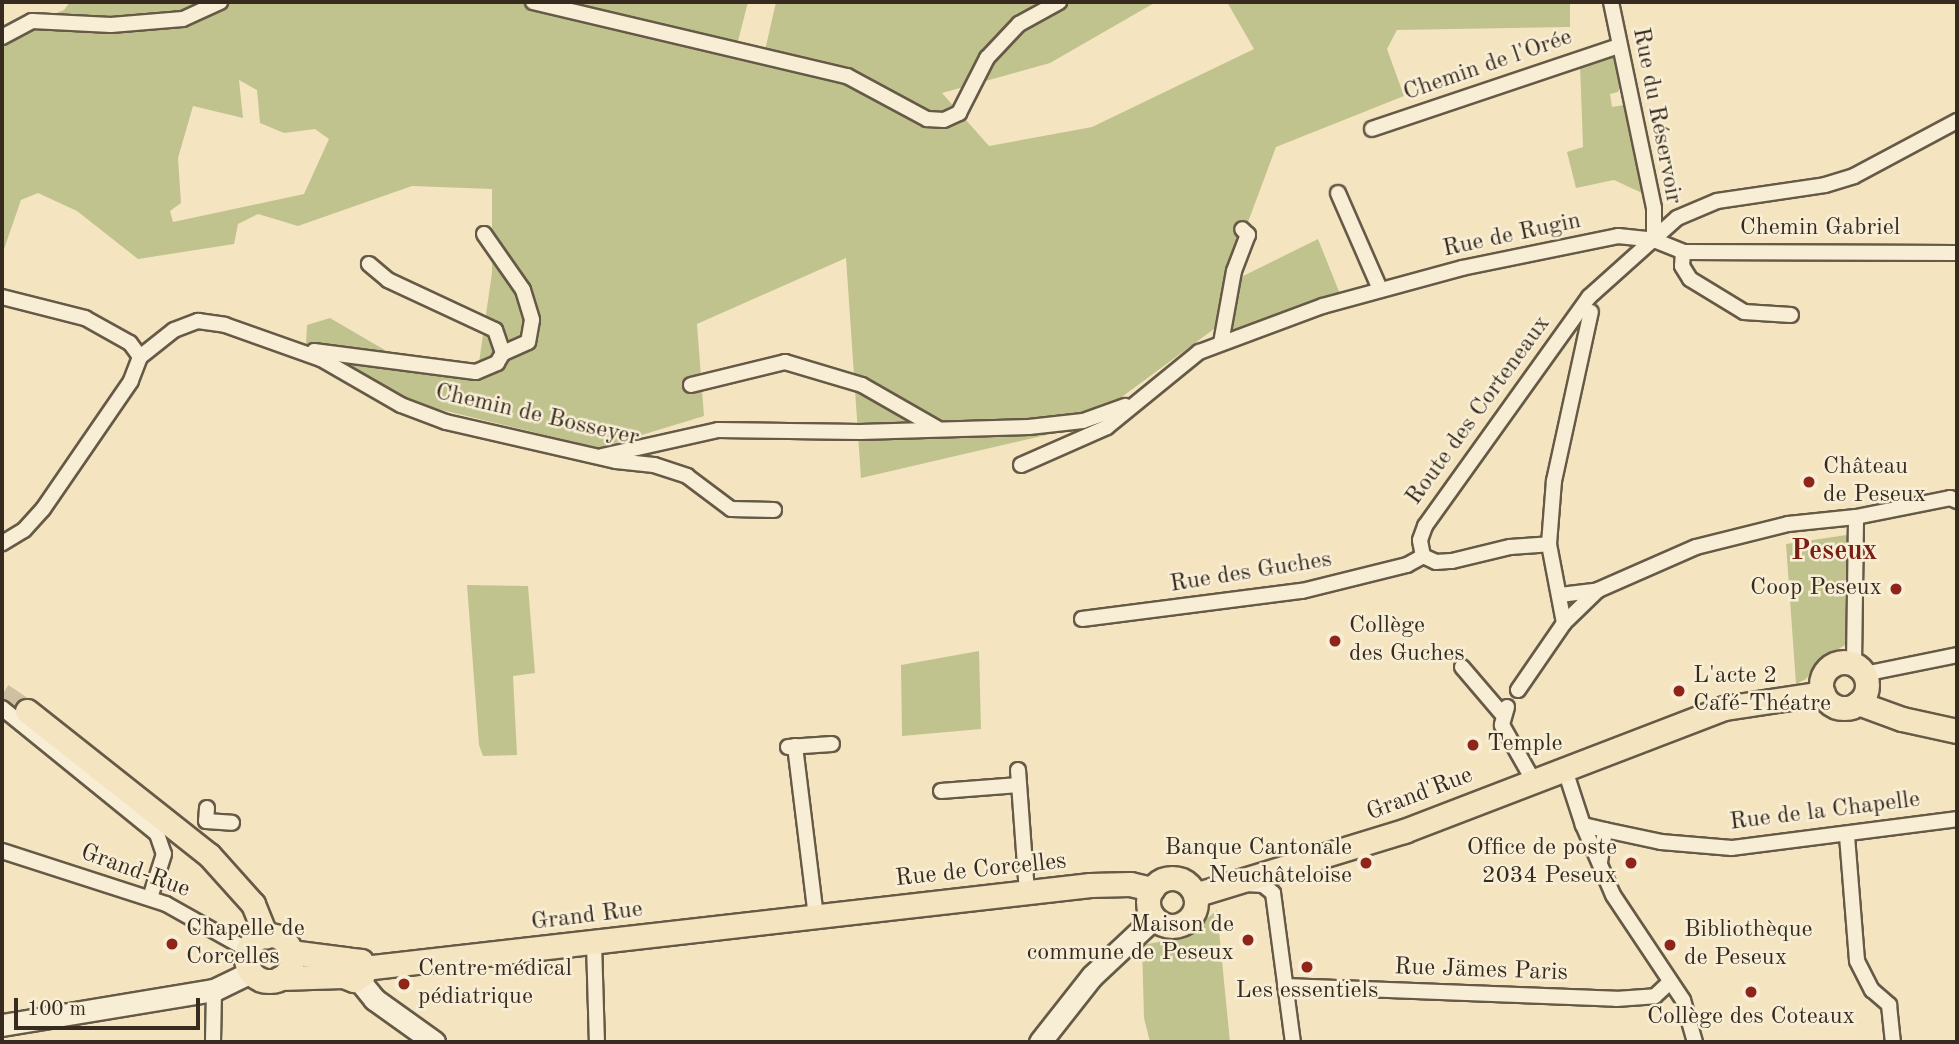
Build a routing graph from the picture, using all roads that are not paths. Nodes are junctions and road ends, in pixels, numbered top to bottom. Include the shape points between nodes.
1 (220, 2) edge
2 (533, 2) edge
3 (1059, 2) edge
4 (1611, 2) edge
5 (2, 37) edge
6 (1618, 46) junction
7 (1957, 121) edge
8 (1372, 129) dead end
9 (1338, 193) dead end
10 (1242, 229) dead end
11 (484, 234) dead end
12 (1654, 240) junction
13 (1683, 252) junction
14 (1957, 253) edge
15 (369, 264) dead end
16 (1380, 289) junction
17 (2, 298) edge
18 (1591, 312) dead end
19 (1791, 315) dead end
20 (1221, 343) junction
21 (293, 348) junction
22 (503, 353) junction
23 (140, 357) junction
24 (691, 386) dead end
25 (1139, 400) junction
26 (939, 428) junction
27 (597, 457) junction
28 (1021, 466) dead end
29 (1957, 501) edge
30 (774, 510) dead end
31 (1856, 517) junction
32 (2, 543) edge
33 (1549, 544) junction
34 (1423, 556) junction
35 (1598, 590) junction
36 (1560, 595) junction
37 (1083, 619) dead end
38 (1564, 623) junction
39 (1957, 655) edge
40 (1462, 667) dead end
41 (1859, 669) junction
42 (1518, 690) dead end
43 (1823, 693) junction
44 (1858, 702) junction
45 (2, 708) edge
46 (27, 711) tunnel mouth
47 (1957, 731) edge
48 (832, 744) dead end
49 (1564, 767) junction
50 (1018, 770) dead end
51 (1533, 780) junction
52 (1019, 785) junction
53 (941, 791) dead end
54 (207, 808) dead end
55 (1957, 819) edge
56 (232, 823) dead end
57 (1583, 825) junction
58 (1605, 830) junction
59 (1847, 836) junction
60 (2, 851) edge
61 (1600, 862) junction
62 (1226, 884) junction
63 (1152, 889) junction
64 (1027, 892) junction
65 (1195, 895) junction
66 (150, 898) junction
67 (816, 916) junction
68 (1154, 918) junction
69 (266, 936) junction
70 (594, 943) junction
71 (290, 952) junction
72 (249, 961) junction
73 (352, 970) junction
74 (280, 978) junction
75 (1670, 982) junction
76 (1285, 986) junction
77 (214, 990) junction
78 (2, 1025) edge
79 (213, 1042) edge
80 (434, 1042) edge
81 (597, 1042) edge
82 (1041, 1042) edge
83 (1293, 1042) edge
84 (1695, 1042) edge
85 (1893, 1042) edge

1 - 5 street via 183,19 111,25 32,20
2 - 3 street via 847,76 927,119 944,120 959,113 986,58 1019,24
4 - 6 street, Rue du Réservoir
6 - 8 street, Chemin de l'Orée
6 - 12 street, Rue du Réservoir via 1654,208
7 - 12 street, Route des Corteneaux via 1854,176 1717,201 1677,218
9 - 16 street
10 - 20 street via 1248,234 1234,271
11 - 22 street via 523,290 531,320 528,342
12 - 13 street, Chemin Gabriel
12 - 16 street, Rue de Rugin via 1618,236
12 - 34 street, Route des Corteneaux via 1589,297 1425,526 1420,540
13 - 14 street, Chemin Gabriel
13 - 19 street via 1682,266 1690,279 1744,312
15 - 22 street via 388,281 495,330
16 - 20 street, Rue de Rugin
17 - 23 street via 85,318 130,343
18 - 33 street via 1554,481
20 - 25 street, Rue de Rugin via 1187,359
21 - 22 street via 476,372 497,363
21 - 23 street, Chemin de Bosseyer via 225,325 198,321 174,330
21 - 27 street, Chemin de Bosseyer via 401,405 446,422
23 - 32 street via 131,381 44,509 24,530
24 - 26 street via 785,362 862,385
25 - 26 street, Rue de Rugin via 1083,421
25 - 28 street, Rue de Rugin via 1107,426
26 - 27 street, Rue de Rugin via 718,430
27 - 30 street, Chemin de Bosseyer via 654,465 687,476 731,509
29 - 31 street via 1901,505
31 - 35 street via 1815,519 1696,547
31 - 41 street
33 - 34 street via 1510,547 1451,561 1436,562
33 - 36 street
34 - 37 street, Rue des Guches via 1407,565 1302,591
35 - 36 street
35 - 38 street
36 - 38 street
38 - 42 street
39 - 41 street
40 - 51 street via 1505,711 1502,725
41 - 43 main road via 1830,667 1822,679
41 - 44 main road via 1866,690
43 - 44 main road via 1838,707
43 - 49 main road, Grand'Rue via 1725,708
44 - 47 main road via 1902,719
45 - 66 street via 157,834 164,854
46 - 69 main road via 209,855 253,904
48 - 67 street via 790,746
49 - 51 main road, Grand'Rue
49 - 57 street
50 - 52 street
51 - 62 main road, Grand'Rue via 1381,839
52 - 53 street
52 - 64 street
54 - 56 street via 206,821
55 - 59 street, Rue de la Chapelle via 1882,826
57 - 58 street, Rue de la Chapelle
57 - 61 street
58 - 59 street, Rue de la Chapelle via 1709,848
58 - 61 street
59 - 85 street via 1857,961 1872,990 1889,1005
60 - 66 street, Grand-Rue
61 - 75 street via 1613,895
62 - 65 main road, Grand'Rue
62 - 76 street via 1256,884 1271,890
63 - 64 main road, Rue de Corcelles via 1111,884
63 - 65 main road via 1164,879 1179,879
63 - 68 main road via 1148,904
64 - 67 main road, Rue de Corcelles
65 - 68 main road via 1195,911 1184,923 1168,926
66 - 72 street, Grand-Rue
67 - 70 main road, Grand Rue
68 - 82 main road via 1093,976
69 - 71 main road via 278,938
69 - 72 main road
70 - 73 main road, Grand Rue
70 - 81 street
71 - 73 main road
71 - 74 main road via 290,967
72 - 74 main road via 261,980
72 - 77 main road
73 - 74 main road
73 - 80 main road via 374,999
75 - 76 street, Rue Jämes Paris via 1655,996 1616,999
75 - 84 street via 1689,1012
76 - 83 street
77 - 78 main road
77 - 79 street

